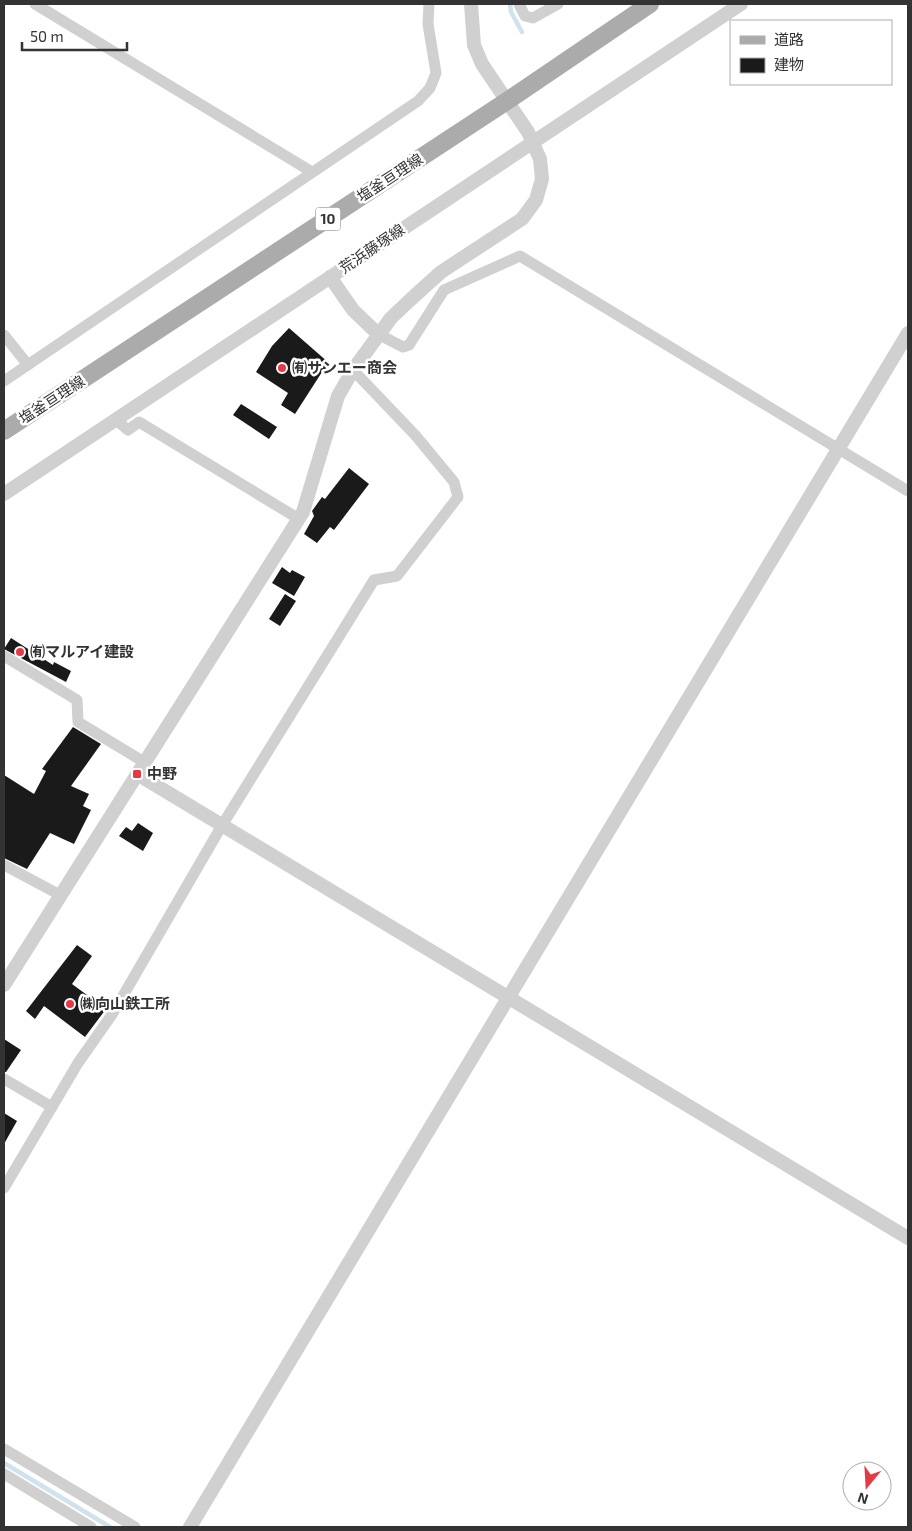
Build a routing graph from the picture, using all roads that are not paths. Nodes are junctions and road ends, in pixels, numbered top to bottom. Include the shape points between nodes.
1 (35, 4) edge
2 (429, 4) edge
3 (471, 4) edge
4 (519, 4) edge
5 (558, 4) edge
6 (650, 4) edge
7 (741, 4) edge
8 (507, 101) junction
9 (312, 172) junction
10 (330, 277) junction
11 (908, 333) edge
12 (378, 334) junction
13 (4, 335) edge
14 (28, 365) junction
15 (352, 370) junction
16 (4, 381) edge
17 (115, 419) junction
18 (4, 432) edge
19 (838, 449) junction
20 (908, 490) edge
21 (4, 494) edge
22 (299, 519) junction
23 (4, 656) edge
24 (140, 768) junction
25 (221, 827) junction
26 (4, 865) edge
27 (60, 895) junction
28 (4, 985) edge
29 (509, 997) junction
30 (4, 1079) edge
31 (52, 1107) junction
32 (4, 1188) edge
33 (908, 1238) edge
34 (4, 1450) edge
35 (4, 1474) edge
36 (92, 1527) edge
37 (135, 1527) edge
38 (190, 1527) edge

1 - 9 street
2 - 9 street via 428,24 436,73 430,88 418,101
3 - 8 street via 474,45 482,64
4 - 5 street via 525,16 533,18
6 - 8 main road, 塩釜亘理線 / 10
7 - 10 street, 荒浜藤塚線
8 - 12 street via 528,132 540,159 542,178 538,193 522,219 441,272
8 - 18 main road, 塩釜亘理線 / 10
9 - 14 street
10 - 12 street via 353,310
10 - 17 street, 荒浜藤塚線
11 - 19 street
12 - 15 street
12 - 19 street via 402,346 409,345 444,290 520,256
13 - 14 street
14 - 16 street
15 - 22 street via 338,396
15 - 25 street via 423,444 454,482 458,497 398,576 374,580
17 - 21 street, 荒浜藤塚線
17 - 22 street via 128,430 139,422
19 - 20 street
19 - 29 street
22 - 24 street
23 - 24 street via 77,700 78,722
24 - 25 street
24 - 27 street
25 - 29 street
25 - 31 street via 113,1013
26 - 27 street
27 - 28 street
29 - 33 street
29 - 38 street
30 - 31 street
31 - 32 street
34 - 37 street
35 - 36 street

